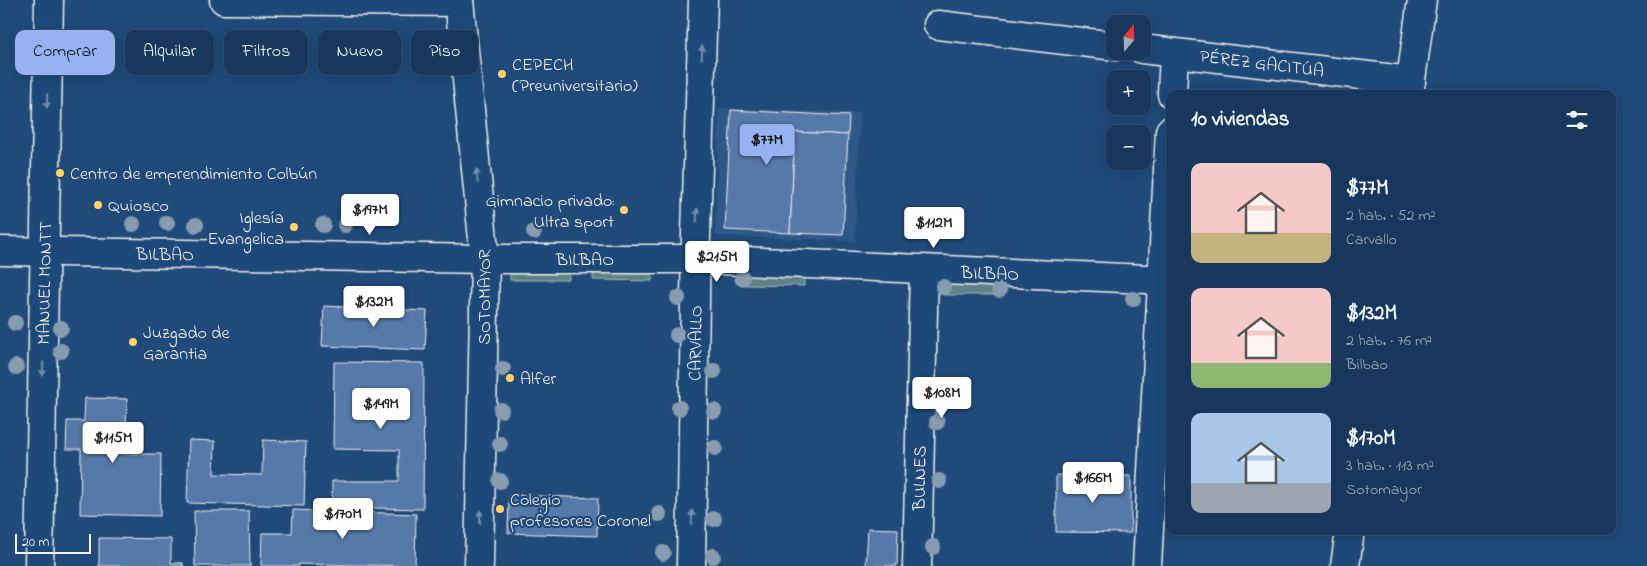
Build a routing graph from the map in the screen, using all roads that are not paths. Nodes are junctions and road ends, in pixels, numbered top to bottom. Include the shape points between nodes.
1 (49, 0) edge
2 (224, 0) edge
3 (704, 0) edge
4 (1422, 0) edge
5 (459, 1) edge
6 (938, 25) dead end
7 (1106, 45) edge
8 (1151, 50) edge
9 (1174, 53) junction
10 (1410, 87) edge
11 (1172, 90) edge
12 (0, 251) edge
13 (44, 252) junction
14 (485, 259) junction
15 (696, 259) junction
16 (924, 270) junction
17 (1166, 280) edge
18 (1349, 535) edge
19 (39, 566) edge
20 (479, 566) edge
21 (691, 566) edge
22 (917, 566) edge
23 (1147, 566) edge
24 (1345, 566) edge

1 -> 13 street, MANUEL MONTT
2 - 5 street
15 -> 3 street, CARVALLO
4 - 10 street
14 -> 5 street, SOTOMAYOR
6 - 7 street
8 - 9 street, PÉREZ GACITÚA
9 - 10 street, PÉREZ GACITÚA
9 - 11 street
12 - 13 street, BILBAO
13 - 14 street, BILBAO
13 -> 19 street, MANUEL MONTT
14 - 15 street, BILBAO
20 -> 14 street, SOTOMAYOR
15 - 16 street, BILBAO
21 -> 15 street, CARVALLO
16 - 17 street, BILBAO
16 - 22 street, BULNES
17 - 23 street
18 - 24 street

